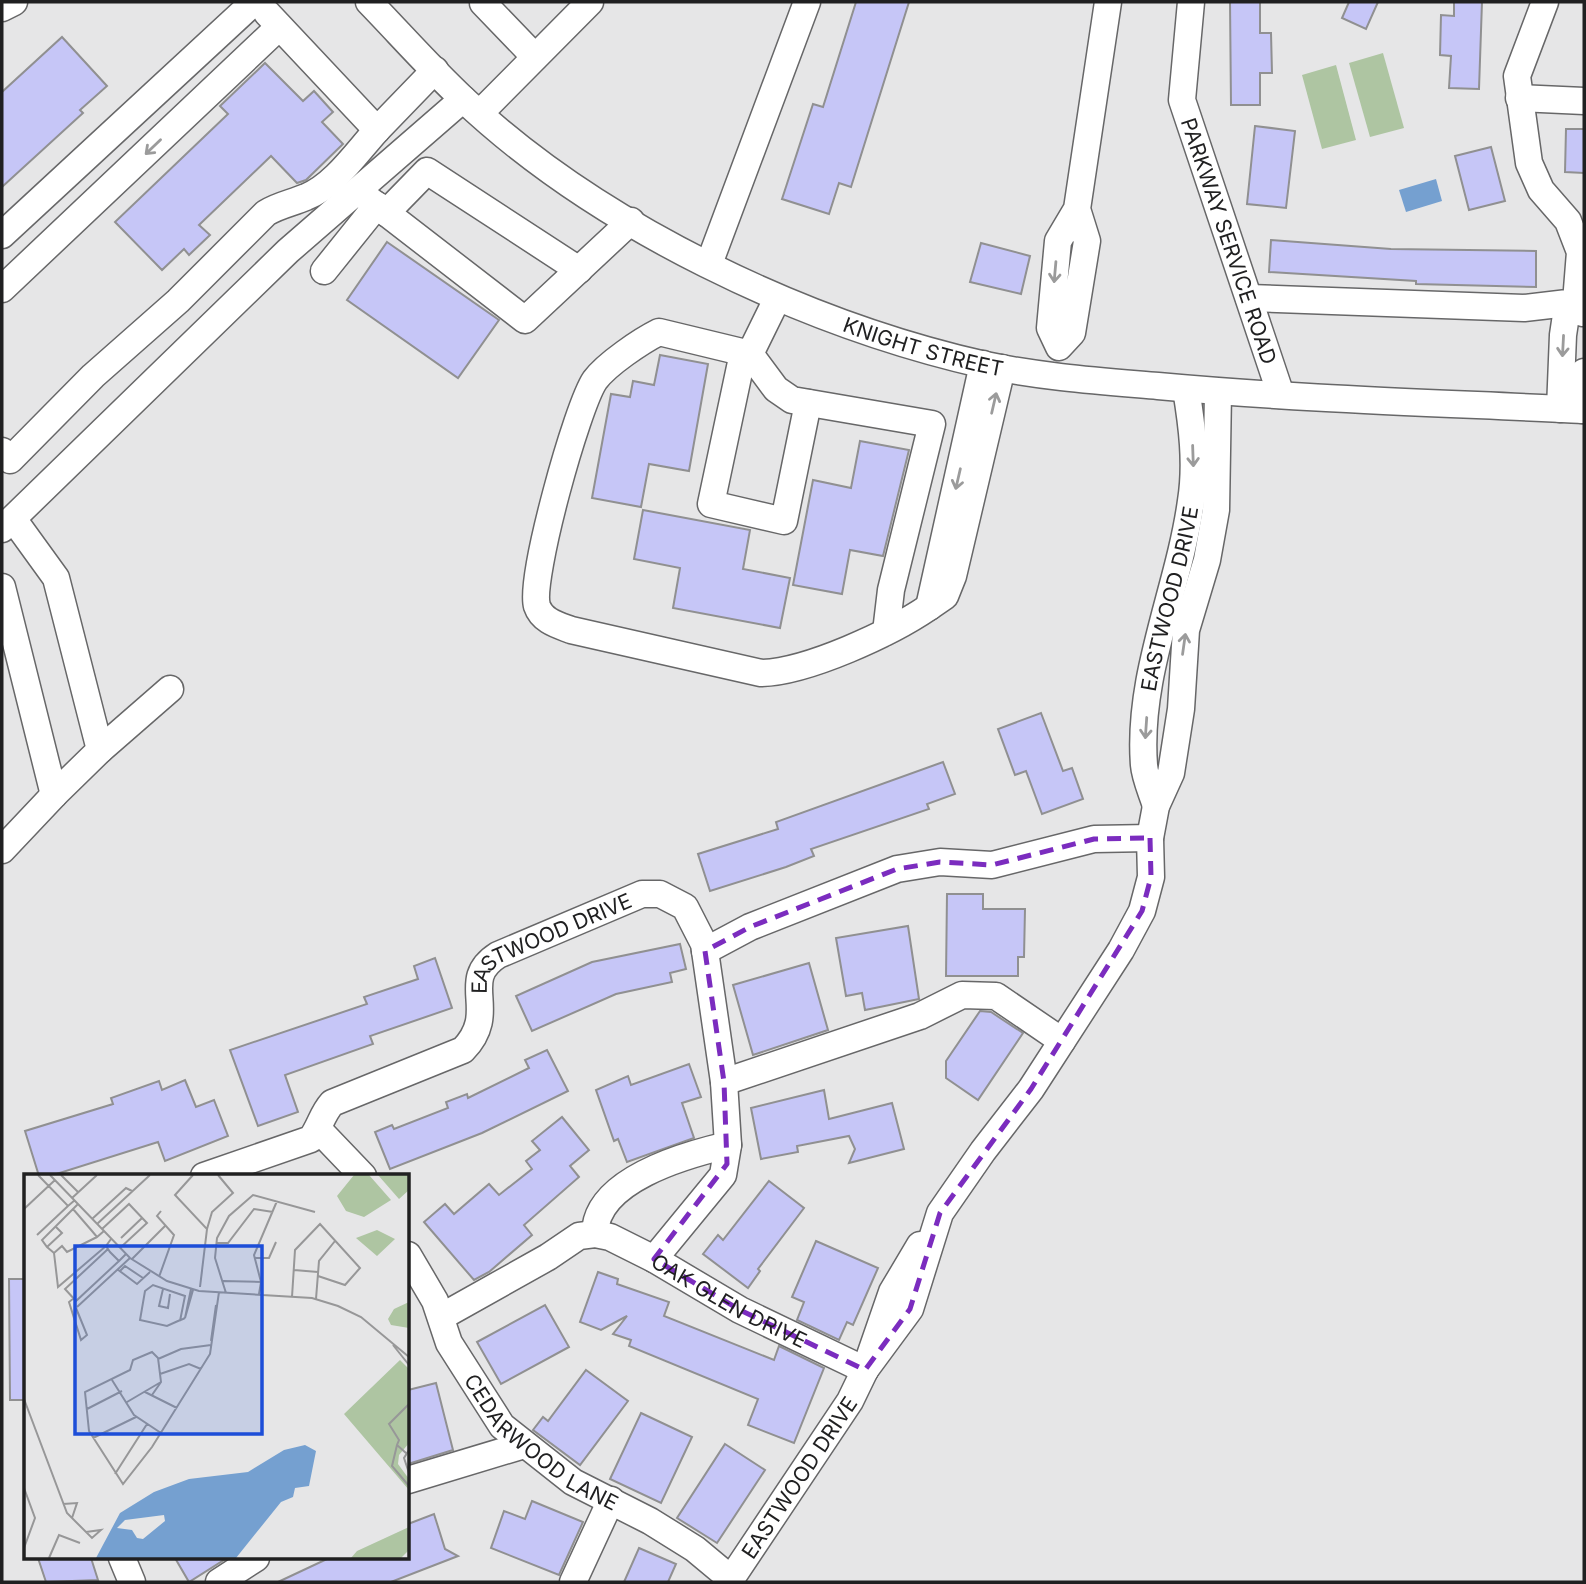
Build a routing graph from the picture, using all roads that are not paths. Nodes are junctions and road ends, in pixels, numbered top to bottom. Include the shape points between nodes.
1 (14, 2) edge
2 (254, 2) edge
3 (263, 2) edge
4 (590, 2) edge
5 (807, 2) edge
6 (1108, 2) edge
7 (1191, 2) edge
8 (1545, 2) edge
9 (483, 3) edge
10 (382, 6) edge
11 (2, 8) edge
12 (279, 27) junction
13 (535, 57) junction
14 (435, 71) junction
15 (1519, 98) junction
16 (1584, 101) edge
17 (471, 106) junction
18 (377, 130) junction
19 (373, 203) junction
20 (631, 221) junction
21 (2, 234) edge
22 (1582, 253) edge
23 (709, 264) junction
24 (579, 270) junction
25 (324, 271) dead end
26 (2, 289) edge
27 (1249, 298) junction
28 (778, 299) junction
29 (1580, 308) edge
30 (747, 354) junction
31 (993, 366) junction
32 (1584, 372) edge
33 (1056, 376) junction
34 (1186, 389) junction
35 (1218, 391) junction
36 (1281, 395) junction
37 (808, 403) junction
38 (1576, 409) edge
39 (933, 424) junction
40 (977, 434) junction
41 (2, 452) edge
42 (8, 524) edge
43 (2, 587) edge
44 (886, 632) junction
45 (170, 689) dead end
46 (100, 750) junction
47 (54, 794) junction
48 (1156, 806) junction
49 (1150, 838) junction
50 (2, 850) edge
51 (705, 951) junction
52 (1062, 1041) junction
53 (724, 1082) junction
54 (318, 1129) junction
55 (728, 1145) junction
56 (210, 1174) edge
57 (361, 1174) edge
58 (594, 1234) junction
59 (410, 1259) edge
60 (654, 1259) junction
61 (441, 1317) junction
62 (865, 1370) junction
63 (524, 1446) junction
64 (410, 1479) edge
65 (611, 1500) junction
66 (123, 1560) edge
67 (253, 1560) edge
68 (730, 1581) edge
69 (132, 1582) edge
70 (219, 1582) edge
71 (573, 1582) edge

1 - 11 street
2 - 21 street
3 - 12 street
4 - 13 street
5 - 23 street
6 - 33 street via 1077,209 1058,241 1050,328 1059,347
7 - 27 street, PARKWAY SERVICE ROAD via 1182,100
8 - 15 street via 1517,76
9 - 13 street
10 - 14 street, KNIGHT STREET
12 - 18 street
12 -> 26 street
13 - 17 street
14 - 17 street, KNIGHT STREET
14 - 18 street
15 - 16 street
15 - 22 street via 1529,163 1541,190 1568,221
17 - 19 street
17 - 20 street, KNIGHT STREET via 558,175
18 - 41 street via 339,172 308,197 265,213 10,460
19 - 24 street via 427,172
19 - 24 street via 526,320
19 - 25 street
19 - 42 street via 288,251
20 - 23 street, KNIGHT STREET
20 - 24 street
22 - 29 street
23 - 28 street, KNIGHT STREET
27 - 29 street
27 - 36 street, PARKWAY SERVICE ROAD
28 - 30 street
28 - 31 street, KNIGHT STREET via 877,335
29 -> 38 street via 1566,315
30 - 37 street via 776,389 792,400
30 - 37 street via 711,504 784,521
30 - 44 street via 659,332 596,379 560,473 536,604 542,615 571,630 761,673 779,673
31 - 33 street, KNIGHT STREET
31 - 40 street
32 - 38 street
33 - 34 street, KNIGHT STREET
34 - 35 street, KNIGHT STREET
34 -> 48 street, EASTWOOD DRIVE via 1192,497 1156,645 1146,729 1144,766
35 - 36 street, KNIGHT STREET
48 -> 35 street, EASTWOOD DRIVE via 1171,773 1186,630 1208,560 1216,510
36 - 38 street, KNIGHT STREET
37 - 39 street
39 - 40 street
39 - 44 street via 891,590
40 - 44 street via 929,607
42 - 46 street via 56,578
43 - 47 street
45 - 46 street
46 - 47 street
47 - 50 street
48 - 49 street, EASTWOOD DRIVE
49 - 51 street via 1094,839 992,864 940,862 897,869 750,927
49 - 52 street, EASTWOOD DRIVE via 1152,877 1142,911
51 - 53 street, EASTWOOD DRIVE
51 - 54 street, EASTWOOD DRIVE via 685,907 649,893 527,941 482,968 478,979 481,1022 463,1050 332,1103 322,1114
52 - 53 street via 996,996 962,995 920,1016
52 - 62 street, EASTWOOD DRIVE via 940,1213 910,1309
53 - 55 street, EASTWOOD DRIVE
54 - 56 street, EASTWOOD DRIVE via 311,1139
54 - 57 street
55 - 58 street via 648,1172 616,1191 606,1201
55 - 60 street, EASTWOOD DRIVE via 723,1175
58 - 60 street, OAK GLEN DRIVE
58 - 61 street via 579,1236
59 - 61 street, CEDARWOOD LANE
60 - 62 street, OAK GLEN DRIVE via 740,1310
61 - 63 street, CEDARWOOD LANE via 449,1343 486,1405
62 - 68 street, EASTWOOD DRIVE via 850,1401
63 - 64 street
63 - 65 street, CEDARWOOD LANE via 573,1482
65 - 68 street, CEDARWOOD LANE via 695,1549
65 - 71 street
66 - 69 street
67 - 70 street

